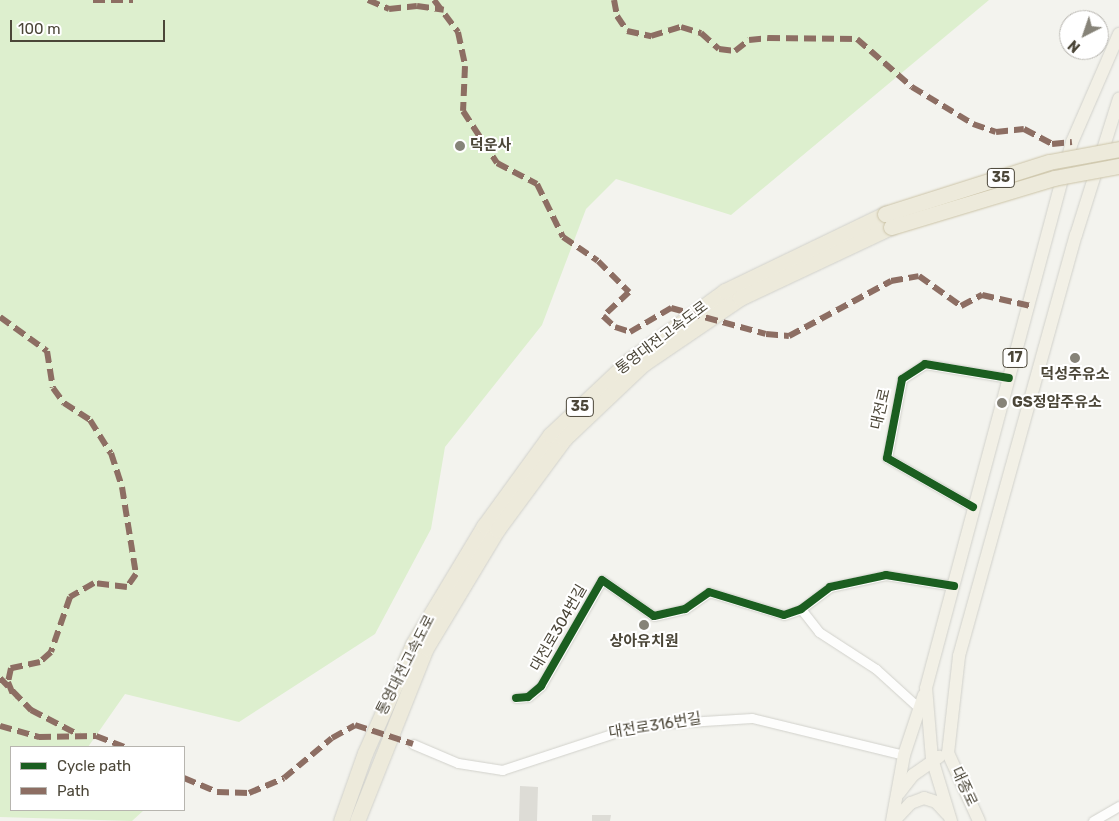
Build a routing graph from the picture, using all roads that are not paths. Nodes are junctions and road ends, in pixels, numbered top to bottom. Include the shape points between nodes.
1 (1119, 34) edge
2 (1119, 99) edge
3 (1119, 149) edge
4 (1119, 166) edge
5 (888, 221) junction
6 (1009, 378) junction
7 (973, 507) junction
8 (954, 586) junction
9 (801, 609) junction
10 (926, 688) junction
11 (516, 698) dead end
12 (919, 708) junction
13 (413, 744) dead end
14 (948, 754) junction
15 (904, 755) junction
16 (371, 756) junction
17 (932, 760) junction
18 (897, 795) junction
19 (1119, 806) edge
20 (951, 819) edge
21 (341, 821) edge
22 (357, 821) edge
23 (893, 821) edge
24 (980, 821) edge
25 (1093, 821) edge

1 - 6 main road, 17 via 1072,142
2 - 14 main road, 17 via 1076,235 959,656
3 - 5 highway, 통영대전고속도로 / 35, bridge via 1050,162
4 - 5 highway, 통영대전고속도로 / 35, bridge via 1054,178
5 - 16 highway, 통영대전고속도로 / 35 via 740,298 643,364 564,439 492,538 389,712
6 - 7 main road, 17
6 - 7 street, 대전로 via 925,364 902,379 886,458
7 - 8 main road, 17
8 - 9 street, 대전로304번길 via 886,574 830,587
8 - 10 main road, 17
9 - 11 street, 대전로304번길 via 784,615 709,592 685,609 654,616 602,580 541,686 528,697
9 - 12 street via 819,632 876,669
10 - 12 main road
10 - 17 main road, 17
12 - 15 main road
13 - 15 street, 대전로316번길 via 458,763 502,770 606,732 726,717 752,718
14 - 17 main road
14 - 24 main road, 대종로
15 - 18 main road
16 - 21 highway, 통영대전고속도로 / 35
16 - 22 highway, 통영대전고속도로 / 35
17 - 18 main road
17 - 20 main road, 대종로 / 17
18 - 23 main road
19 - 25 street
20 - 23 main road via 936,802 924,798 912,803

